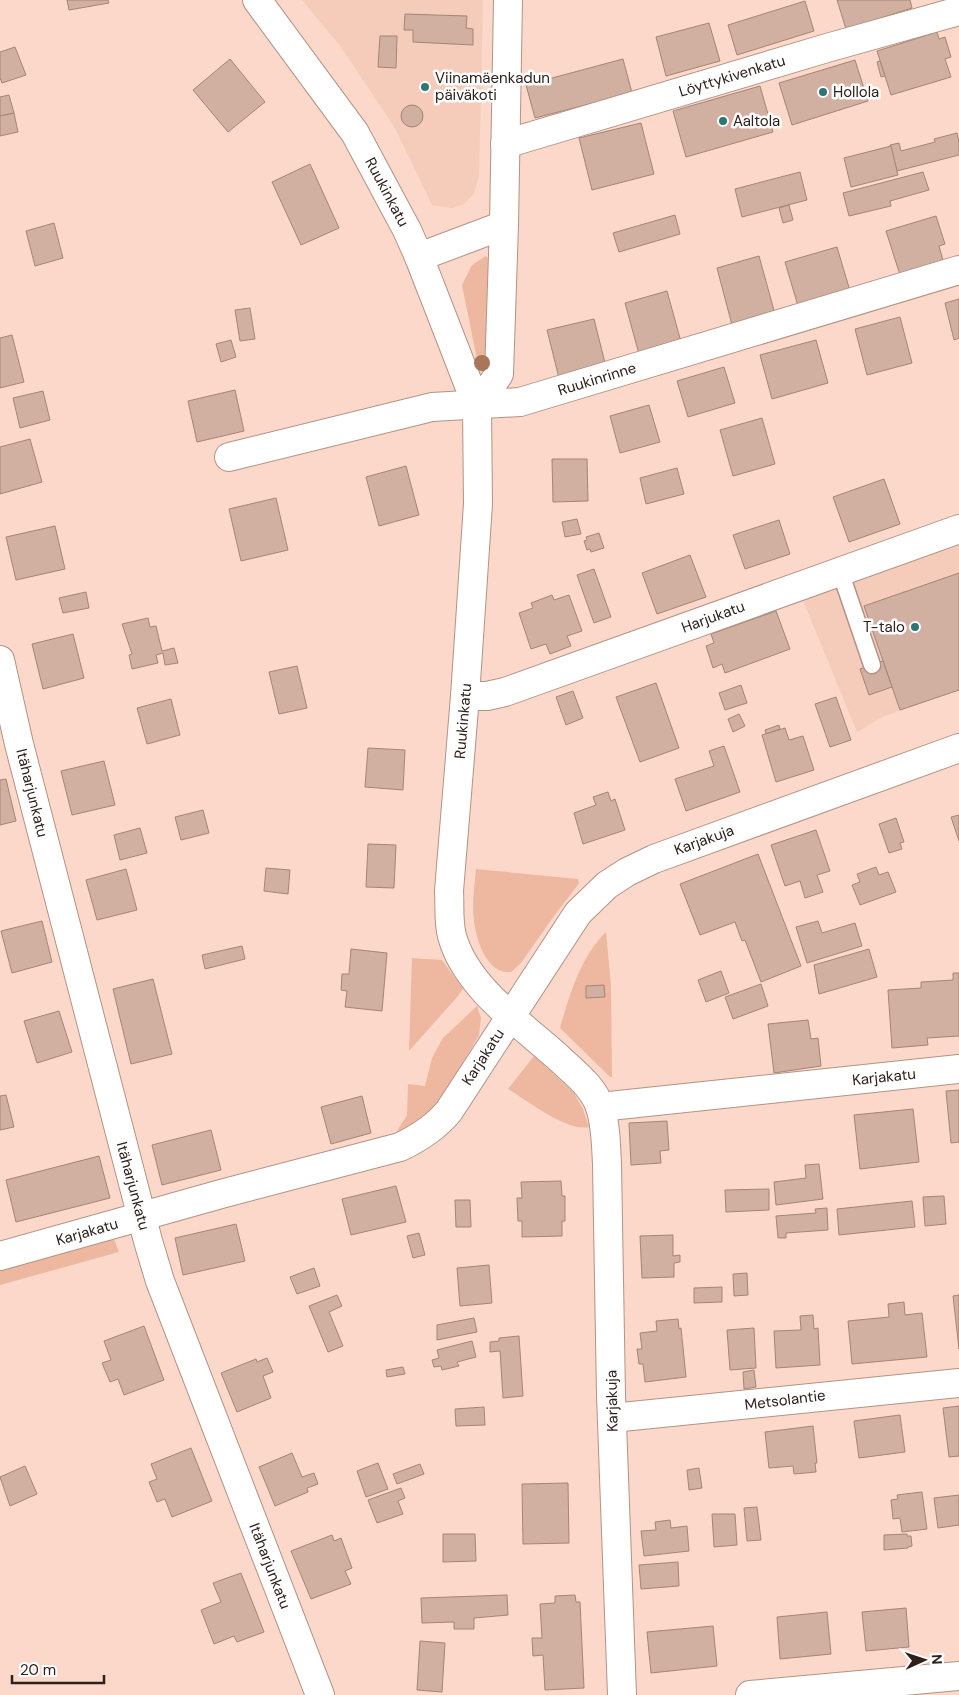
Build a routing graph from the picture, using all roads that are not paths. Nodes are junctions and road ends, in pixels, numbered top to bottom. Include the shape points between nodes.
1 (257, 0) edge
2 (508, 0) edge
3 (959, 12) edge
4 (505, 144) junction
5 (504, 225) junction
6 (419, 257) junction
7 (959, 270) edge
8 (477, 406) junction
9 (229, 457) dead end
10 (959, 529) edge
11 (840, 571) junction
12 (0, 660) edge
13 (872, 665) dead end
14 (465, 696) junction
15 (10, 746) edge
16 (959, 748) edge
17 (511, 1015) junction
18 (959, 1070) edge
19 (600, 1107) junction
20 (141, 1216) junction
21 (0, 1256) edge
22 (959, 1382) edge
23 (612, 1418) junction
24 (959, 1676) edge
25 (320, 1695) edge
26 (622, 1695) edge
27 (750, 1695) edge

1 - 6 street, Ruukinkatu via 355,133
2 - 4 street
3 - 4 street, Löyttykivenkatu
4 - 5 street
5 - 6 street
5 - 8 street via 499,374
6 - 8 street, Ruukinkatu
7 - 8 street, Ruukinrinne via 520,402
8 - 9 street, Ruukinrinne via 432,407
8 - 14 street, Ruukinkatu via 478,504
10 - 11 street, Harjukatu
11 - 13 lane
11 - 14 street, Harjukatu via 505,692
12 - 15 street, Itäharjunkatu
14 - 17 street, Ruukinkatu via 449,920 456,949 466,969 481,989
15 - 20 street, Itäharjunkatu
16 - 17 street, Karjakuja via 686,846 627,872 607,885 578,913
17 - 19 street, Karjakatu via 581,1079
17 - 20 street, Karjakatu via 444,1116 413,1141 400,1148
18 - 19 street, Karjakatu
19 - 23 street, Karjakuja via 608,1164
20 - 21 street, Karjakatu
20 - 25 street, Itäharjunkatu via 160,1281
22 - 23 street, Metsolantie
23 - 26 street, Karjakuja
24 - 27 street

